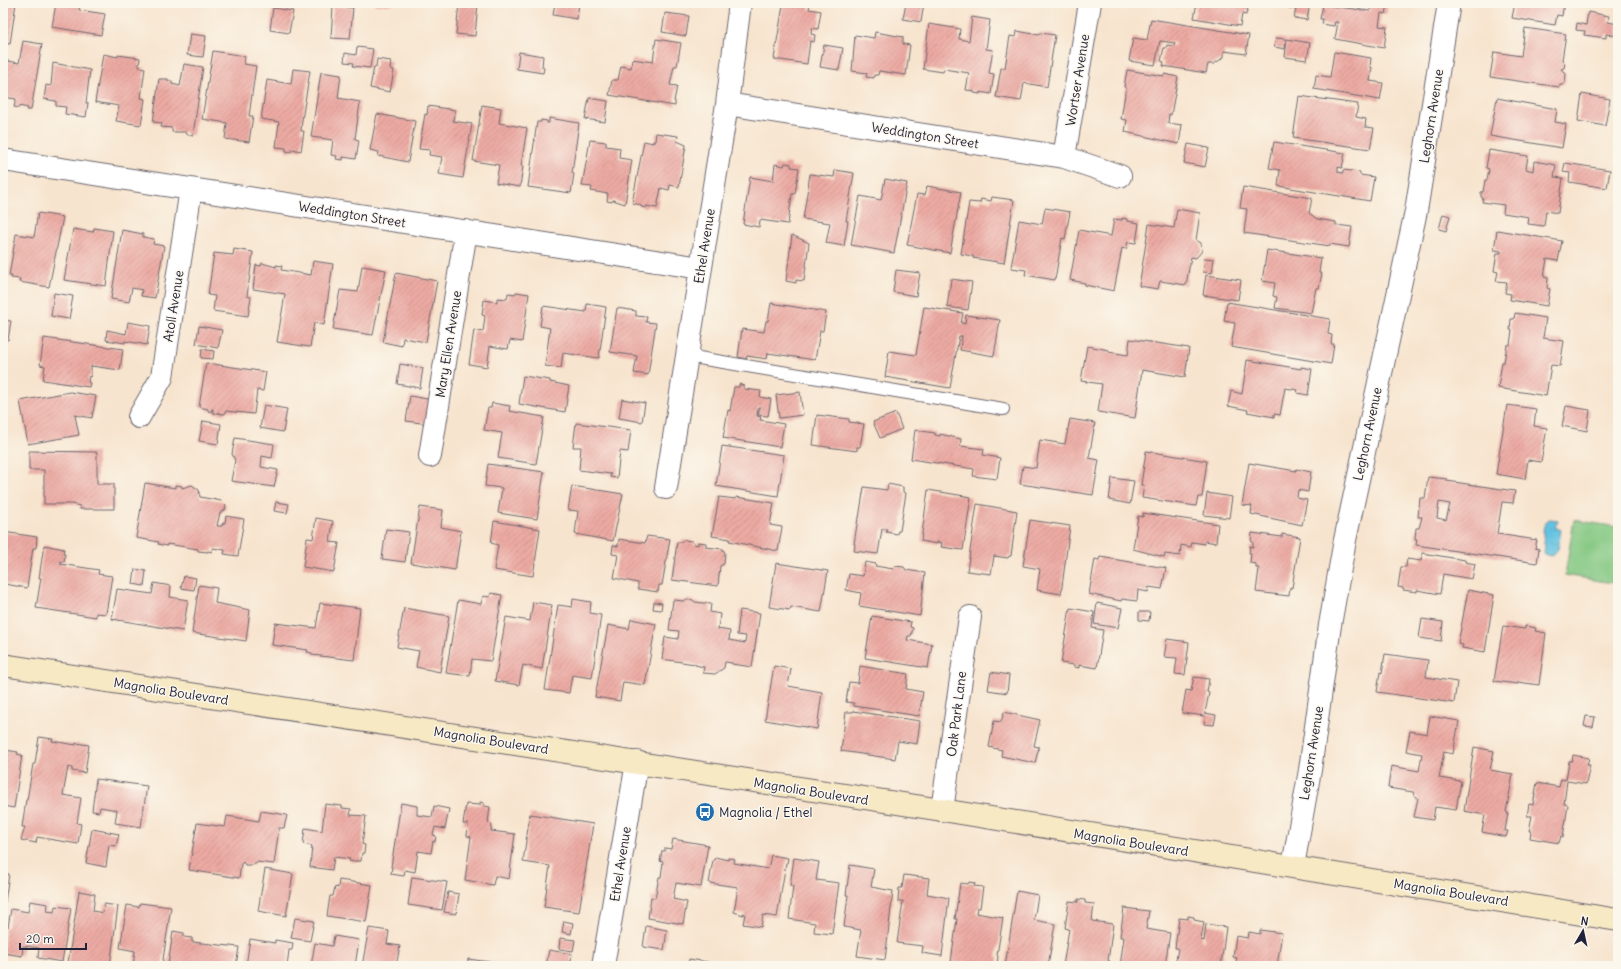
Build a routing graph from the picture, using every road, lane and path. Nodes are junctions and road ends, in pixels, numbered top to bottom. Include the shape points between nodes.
1 (740, 3) edge
2 (1090, 3) edge
3 (1450, 3) edge
4 (727, 104) junction
5 (1064, 157) junction
6 (3, 160) edge
7 (1120, 176) dead end
8 (191, 189) junction
9 (466, 231) junction
10 (701, 268) junction
11 (687, 356) junction
12 (1003, 409) dead end
13 (139, 417) dead end
14 (430, 456) dead end
15 (666, 488) dead end
16 (970, 617) dead end
17 (3, 665) edge
18 (637, 762) junction
19 (942, 810) junction
20 (1293, 866) junction
21 (1618, 920) edge
22 (603, 966) edge

1 - 4 street, Ethel Avenue
2 - 5 street, Wortser Avenue
3 - 20 street, Leghorn Avenue via 1416,211 1345,540
4 - 5 street, Weddington Street
4 - 10 street, Ethel Avenue
5 - 7 street, Weddington Street
6 - 8 street, Weddington Street
8 - 9 street, Weddington Street
8 - 13 street, Atoll Avenue via 162,377
9 - 10 street, Weddington Street
9 - 14 street, Mary Ellen Avenue
10 - 11 street, Ethel Avenue
11 - 12 lane
11 - 15 street, Ethel Avenue
16 - 19 street, Oak Park Lane
17 - 18 main road, Magnolia Boulevard
18 - 19 main road, Magnolia Boulevard
18 - 22 street, Ethel Avenue
19 - 20 main road, Magnolia Boulevard via 1220,857
20 - 21 main road, Magnolia Boulevard

